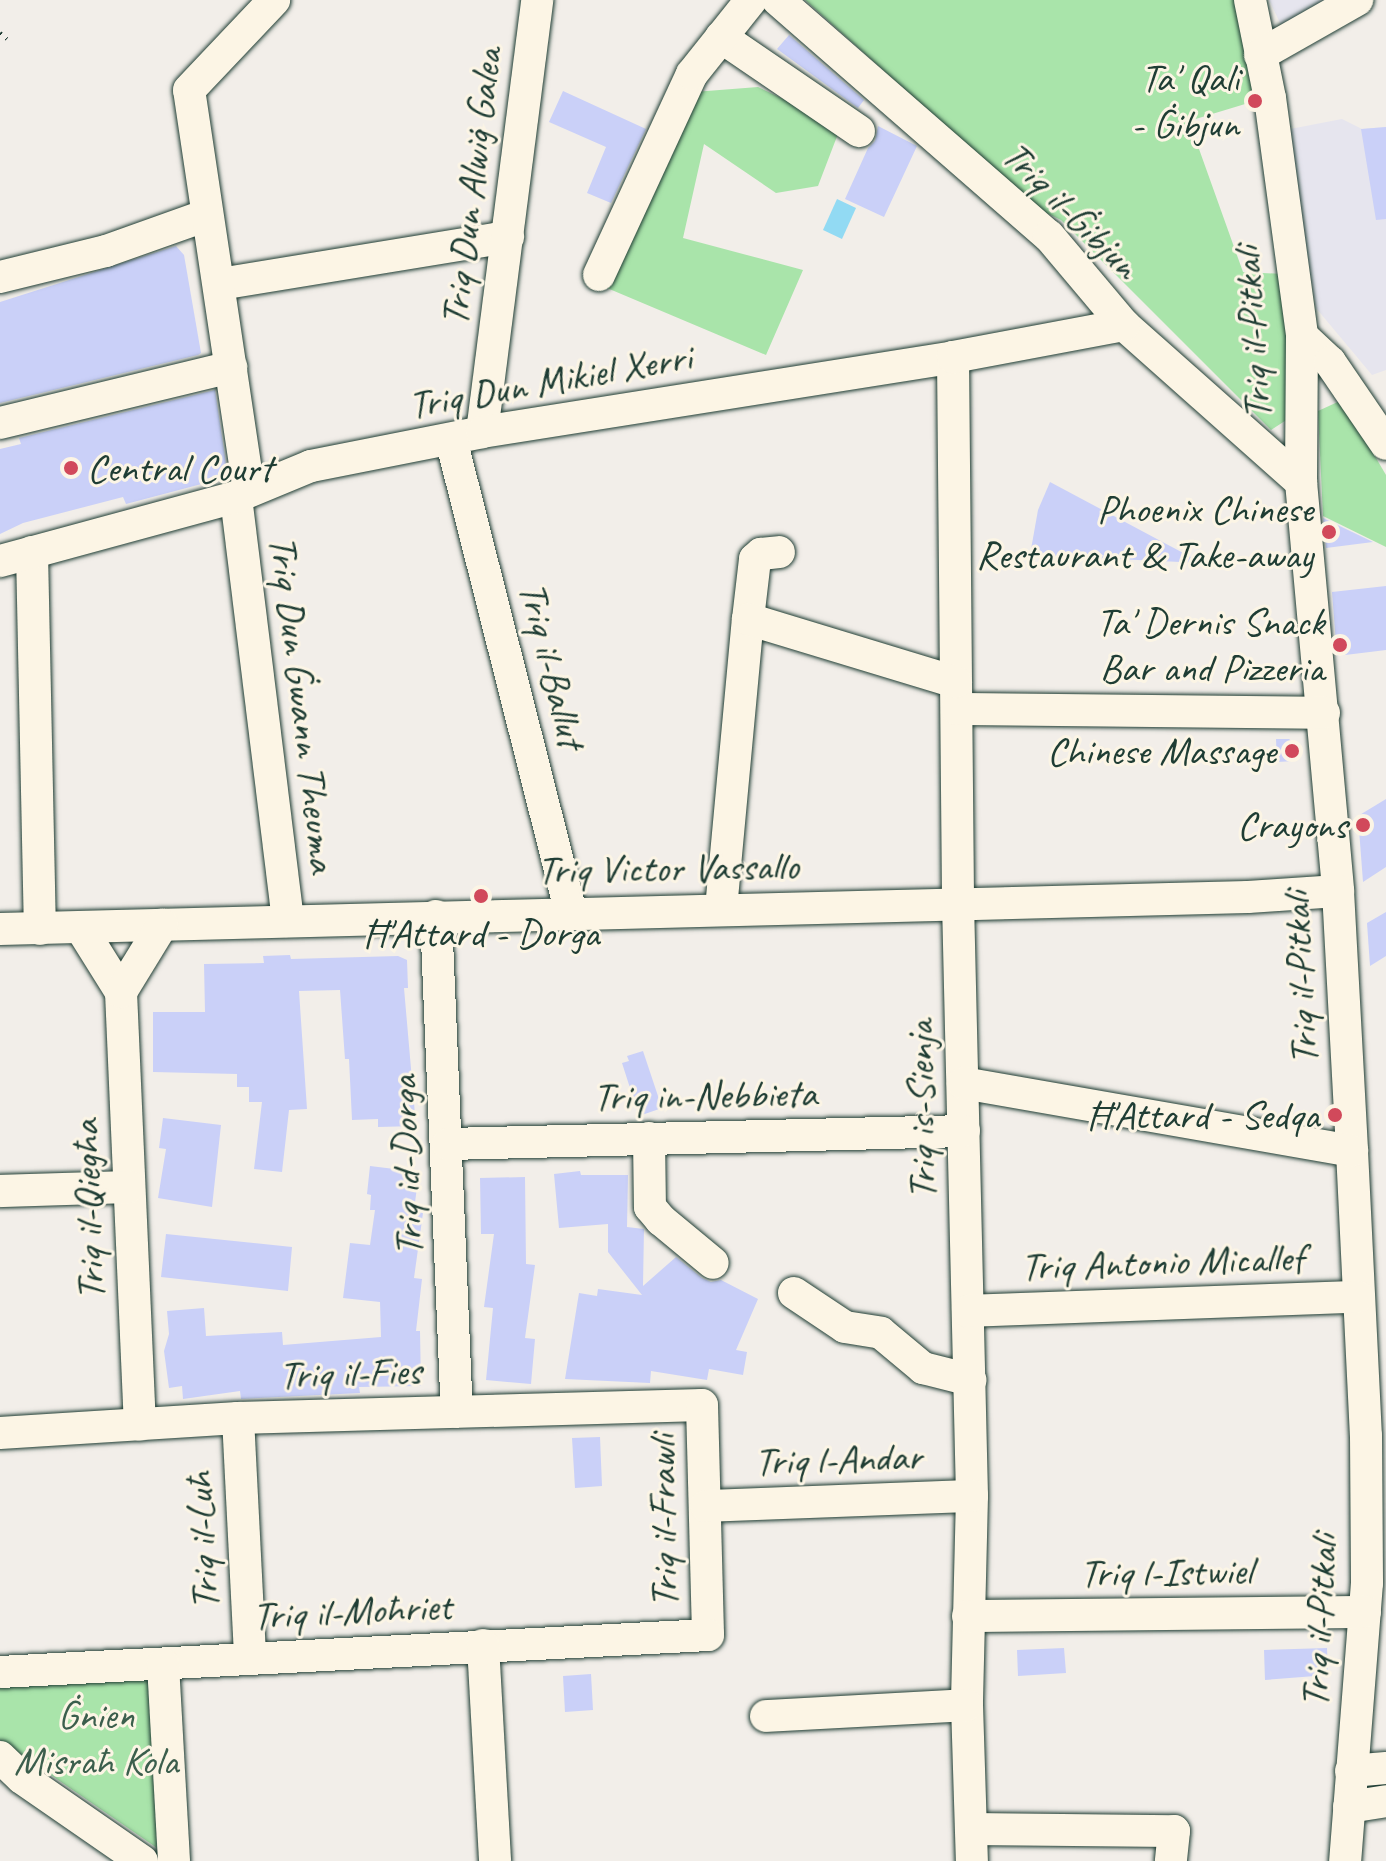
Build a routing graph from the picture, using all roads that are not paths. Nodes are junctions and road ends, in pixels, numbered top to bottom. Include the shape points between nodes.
1 (274, 0) edge
2 (537, 0) edge
3 (751, 0) edge
4 (778, 0) edge
5 (1250, 0) edge
6 (1339, 5) edge
7 (721, 37) junction
8 (1260, 55) junction
9 (859, 131) dead end
10 (207, 215) junction
11 (508, 237) junction
12 (599, 275) dead end
13 (0, 277) edge
14 (220, 284) junction
15 (1124, 325) junction
16 (1302, 336) junction
17 (953, 357) junction
18 (231, 367) junction
19 (0, 423) edge
20 (482, 432) junction
21 (451, 439) junction
22 (1386, 444) edge
23 (1301, 482) junction
24 (242, 494) junction
25 (32, 552) junction
26 (779, 552) dead end
27 (0, 561) edge
28 (748, 619) junction
29 (956, 695) junction
30 (1324, 713) junction
31 (1338, 891) junction
32 (958, 902) junction
33 (721, 909) junction
34 (571, 912) junction
35 (436, 916) junction
36 (288, 921) junction
37 (162, 925) junction
38 (81, 928) junction
39 (0, 929) edge
40 (40, 929) junction
41 (121, 992) junction
42 (963, 1083) junction
43 (964, 1131) junction
44 (649, 1138) junction
45 (448, 1144) junction
46 (1352, 1151) junction
47 (129, 1187) junction
48 (0, 1191) edge
49 (713, 1263) dead end
50 (794, 1293) dead end
51 (1358, 1297) junction
52 (968, 1311) junction
53 (970, 1380) junction
54 (702, 1405) joint
55 (457, 1412) junction
56 (238, 1418) junction
57 (140, 1425) junction
58 (1376, 1431) edge
59 (0, 1433) edge
60 (972, 1496) junction
61 (706, 1506) junction
62 (1373, 1593) edge
63 (968, 1616) junction
64 (708, 1635) joint
65 (483, 1645) junction
66 (250, 1659) junction
67 (163, 1664) junction
68 (0, 1672) edge
69 (967, 1705) junction
70 (766, 1716) dead end
71 (0, 1757) edge
72 (1386, 1768) edge
73 (1351, 1771) junction
74 (1386, 1801) edge
75 (1349, 1807) junction
76 (972, 1845) edge
77 (1173, 1846) edge
78 (142, 1861) edge
79 (174, 1861) edge
80 (495, 1861) edge
81 (1345, 1861) edge

1 - 10 street, Triq Dun Ġwann Theuma via 189,90
2 - 11 street, Triq Dun Alwiġ Galea
3 - 7 street
4 - 15 street, Triq il-Ġibjun via 1049,236
5 - 8 street, Triq il-Pitkali
6 - 8 street
7 - 9 street
7 - 12 street via 692,74
8 - 16 street, Triq il-Pitkali
10 - 13 street via 106,251
10 - 14 street, Triq Dun Ġwann Theuma
11 - 14 street
11 - 20 street, Triq Dun Alwiġ Galea
14 - 18 street, Triq Dun Ġwann Theuma
15 - 17 street, Triq Dun Mikiel Xerri
15 - 23 street, Triq il-Ġibjun
16 - 22 street via 1338,351
16 - 23 street, Triq il-Pitkali
17 - 20 street, Triq Dun Mikiel Xerri
17 - 29 street, Triq is-Sienja
18 - 19 street
18 - 24 street, Triq Dun Ġwann Theuma
20 - 21 street, Triq Dun Mikiel Xerri
21 - 24 street, Triq Dun Mikiel Xerri via 311,466
21 - 34 street, Triq il-Ballut
23 - 30 street, Triq il-Pitkali
24 - 25 street, Triq Dun Mikiel Xerri
24 - 36 street, Triq Dun Ġwann Theuma
25 - 27 street, Triq Dun Mikiel Xerri
25 - 40 street
26 - 28 street via 755,559
28 - 29 street
28 - 33 street
29 - 30 street
29 - 32 street, Triq is-Sienja
30 - 31 street, Triq il-Pitkali
31 - 32 street, Triq Victor Vassallo
31 - 46 street, Triq il-Pitkali
32 - 33 street, Triq Victor Vassallo
32 - 42 street, Triq is-Sienja
33 - 34 street, Triq Victor Vassallo
34 - 35 street, Triq Victor Vassallo
35 - 36 street, Triq Victor Vassallo
35 - 45 street, Triq id-Dorga
36 - 37 street, Triq Victor Vassallo
37 - 38 street, Triq Victor Vassallo
37 - 41 street
38 - 40 street, Triq Victor Vassallo
38 - 41 street, Triq il-Qiegħa
39 - 40 street, Triq Victor Vassallo
41 - 47 street, Triq il-Qiegħa
42 - 43 street, Triq is-Sienja
42 - 46 street
43 - 44 street, Triq in-Nebbieta
43 - 52 street, Triq is-Sienja
44 - 45 street, Triq in-Nebbieta
44 - 49 street via 650,1207
45 - 55 street, Triq id-Dorga
46 - 51 street, Triq il-Pitkali
47 - 48 street
47 - 57 street, Triq il-Qiegħa
50 - 53 street via 845,1327 881,1333 923,1368
51 - 52 street, Triq Antonio Micallef
51 - 58 street, Triq il-Pitkali
52 - 53 street, Triq is-Sienja
53 - 60 street, Triq is-Sienja
54 - 55 street, Triq il-Fies
54 - 61 street, Triq il-Frawli
55 - 56 street, Triq il-Fies
56 - 57 street, Triq il-Fies
56 - 66 street, Triq il-Luħ
57 - 59 street, Triq il-Fies
58 - 62 street, Triq il-Pitkali
60 - 61 street, Triq l-Andar
60 - 63 street, Triq is-Sienja
61 - 64 street, Triq il-Frawli
62 - 63 street, Triq l-Istwiel
62 - 73 street, Triq il-Pitkali
63 - 69 street, Triq is-Sienja
64 - 65 street, Triq il-Moħriet
65 - 66 street, Triq il-Moħriet
65 - 80 street
66 - 67 street, Triq il-Moħriet
67 - 68 street, Triq il-Moħriet
67 - 79 street
69 - 70 street
69 - 76 street, Triq is-Sienja
71 - 78 street
72 - 73 street
73 - 75 street, Triq il-Pitkali
74 - 75 street
75 - 81 street, Triq il-Pitkali
76 - 77 street

